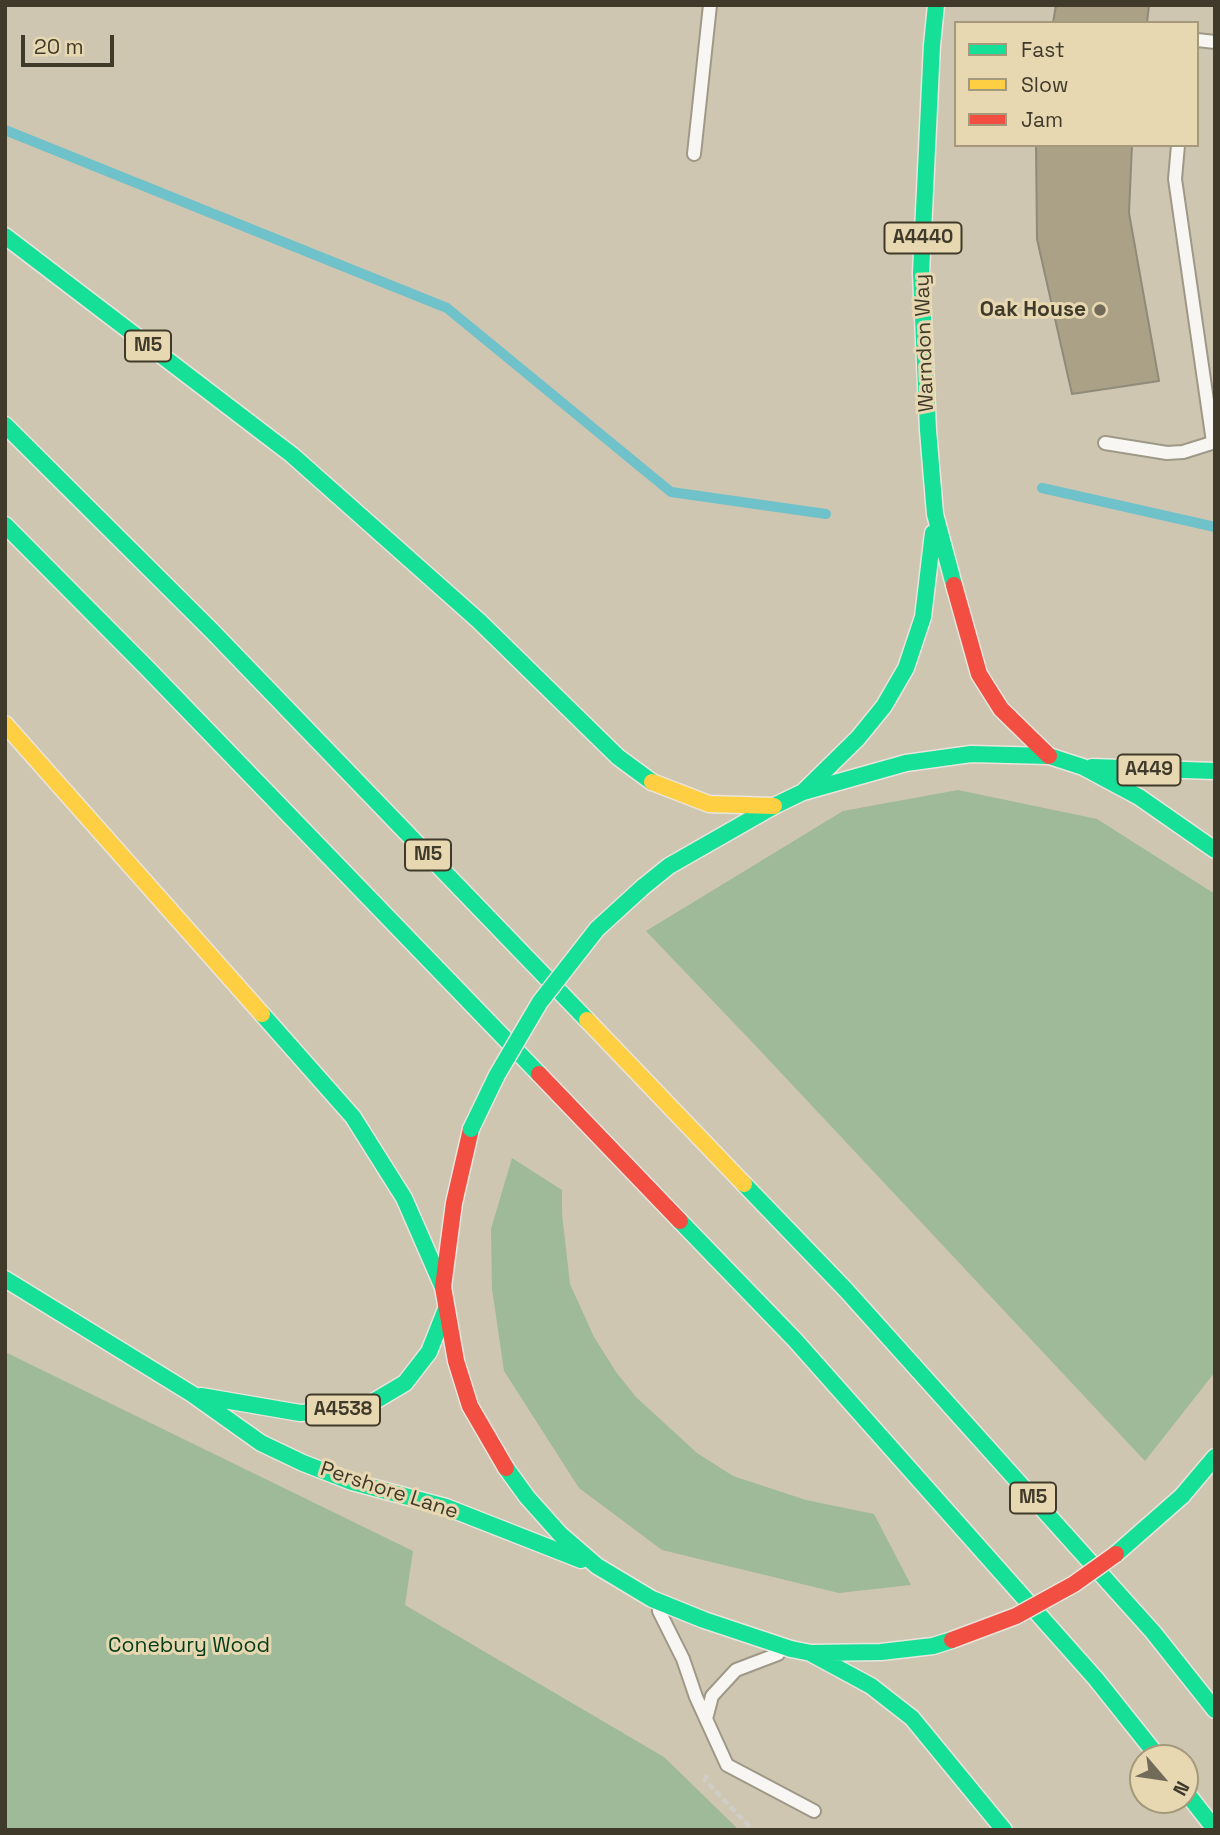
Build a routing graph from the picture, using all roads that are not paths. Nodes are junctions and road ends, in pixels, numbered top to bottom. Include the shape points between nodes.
1 (710, 5) edge
2 (936, 5) edge
3 (1178, 147) edge
4 (694, 154) dead end
5 (5, 236) edge
6 (5, 425) edge
7 (1214, 442) edge
8 (1105, 443) dead end
9 (935, 514) junction
10 (5, 525) edge
11 (5, 724) edge
12 (1049, 756) junction
13 (1083, 767) junction
14 (1215, 771) edge
15 (803, 792) junction
16 (774, 806) junction
17 (1215, 850) edge
18 (5, 1279) edge
19 (443, 1287) junction
20 (446, 1309) junction
21 (192, 1394) junction
22 (1215, 1457) edge
23 (597, 1566) junction
24 (652, 1599) junction
25 (791, 1649) junction
26 (811, 1653) junction
27 (1215, 1710) edge
28 (706, 1720) junction
29 (1148, 1744) edge
30 (1199, 1809) edge
31 (814, 1811) dead end
32 (1215, 1829) edge
33 (1004, 1830) edge

1 - 4 lane
2 - 9 main road, Warndon Way / A4440 via 921,273
3 - 7 lane via 1175,179
5 - 16 main road, M5 via 292,455 479,621 638,772 657,786 709,804
6 - 27 main road, M5 via 212,631 846,1290 1153,1632
7 - 8 lane via 1167,453
9 - 12 main road, Warndon Way / A4440 via 979,674 1001,709
9 - 15 main road, Warndon Way / A4440 via 923,617 906,668 858,738
10 - 29 main road via 795,1340 1096,1679
11 - 19 main road via 353,1117 404,1198
12 - 13 main road
12 - 15 main road via 971,754 906,764
13 - 14 main road, A449
13 - 17 main road via 1139,797
15 - 16 main road
16 - 19 main road, bridge via 669,866 643,887 597,929 540,1002 471,1129 454,1203
18 - 21 main road, Pershore Lane / A4538
19 - 20 main road
20 - 21 main road, Pershore Lane / A4538 via 429,1352 405,1383 368,1405 300,1413
20 - 23 main road via 470,1406 498,1458 544,1516
21 - 23 main road, Pershore Lane / A4538 via 261,1443 303,1463 352,1482 446,1507
22 - 26 main road, bridge via 1182,1496 1128,1546 1074,1584 1016,1616 933,1646
23 - 24 main road
24 - 25 main road
24 - 28 lane via 683,1659
25 - 26 main road
25 - 28 lane via 736,1670 712,1696
26 - 33 main road via 870,1686 912,1718
28 - 31 lane via 726,1765
30 - 32 main road

